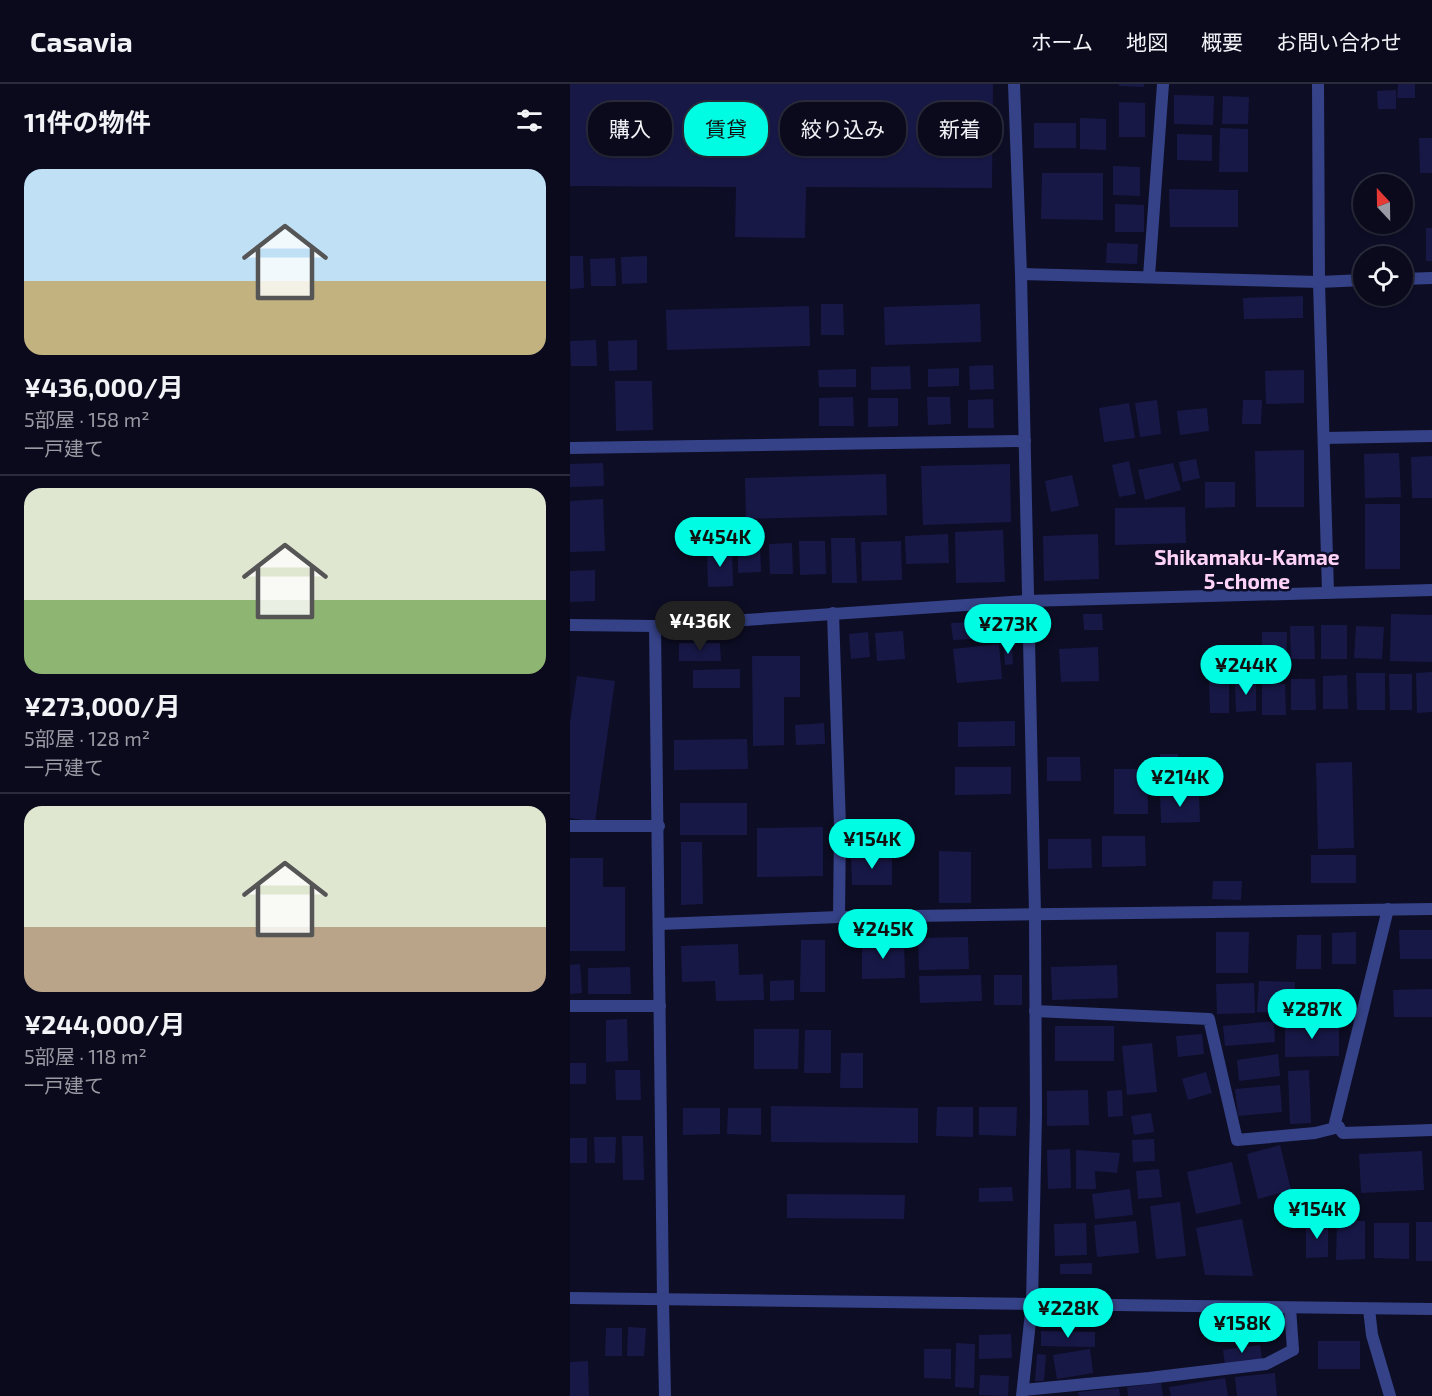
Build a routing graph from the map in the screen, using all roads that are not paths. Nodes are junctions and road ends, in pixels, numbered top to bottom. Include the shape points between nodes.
1 (1014, 84) edge
2 (1163, 84) edge
3 (1318, 84) edge
4 (1021, 274) junction
5 (1149, 276) junction
6 (1432, 278) edge
7 (1413, 279) edge
8 (1353, 280) edge
9 (1319, 282) junction
10 (1432, 436) edge
11 (1324, 438) junction
12 (1025, 441) junction
13 (570, 448) edge
14 (1432, 590) edge
15 (1328, 592) junction
16 (1026, 601) junction
17 (833, 613) junction
18 (570, 625) edge
19 (655, 626) junction
20 (570, 826) edge
21 (659, 826) junction
22 (1389, 909) junction
23 (1432, 909) edge
24 (1035, 914) junction
25 (839, 917) junction
26 (660, 924) junction
27 (570, 1006) edge
28 (660, 1006) junction
29 (1035, 1011) junction
30 (1339, 1127) junction
31 (1432, 1130) edge
32 (570, 1298) edge
33 (663, 1300) junction
34 (1032, 1303) junction
35 (1290, 1308) junction
36 (1369, 1309) junction
37 (1432, 1310) edge
38 (1022, 1393) edge
39 (665, 1396) edge
40 (1390, 1396) edge

1 - 4 street
2 - 5 street
3 - 9 street
4 - 5 street
4 - 12 street
5 - 9 street
6 - 7 street
8 - 9 street
9 - 11 street
10 - 11 street
11 - 15 street
12 - 13 street
12 - 16 street
14 - 15 street
15 - 16 street
16 - 17 street
16 - 24 street
17 - 19 street
17 - 25 street
18 - 19 street
19 - 21 street
20 - 21 street
21 - 26 street
22 - 23 street
22 - 24 street
22 - 30 street via 1335,1123
24 - 25 street
24 - 29 street
25 - 26 street
26 - 28 street
27 - 28 street
28 - 33 street
29 - 30 street via 1209,1019 1237,1140 1316,1133
29 - 34 street
30 - 31 street via 1343,1133
32 - 33 street
33 - 34 street
33 - 39 street
34 - 35 street
34 - 38 street
35 - 36 street
35 - 38 street via 1293,1350 1266,1364
36 - 37 street
36 - 40 street via 1372,1335

